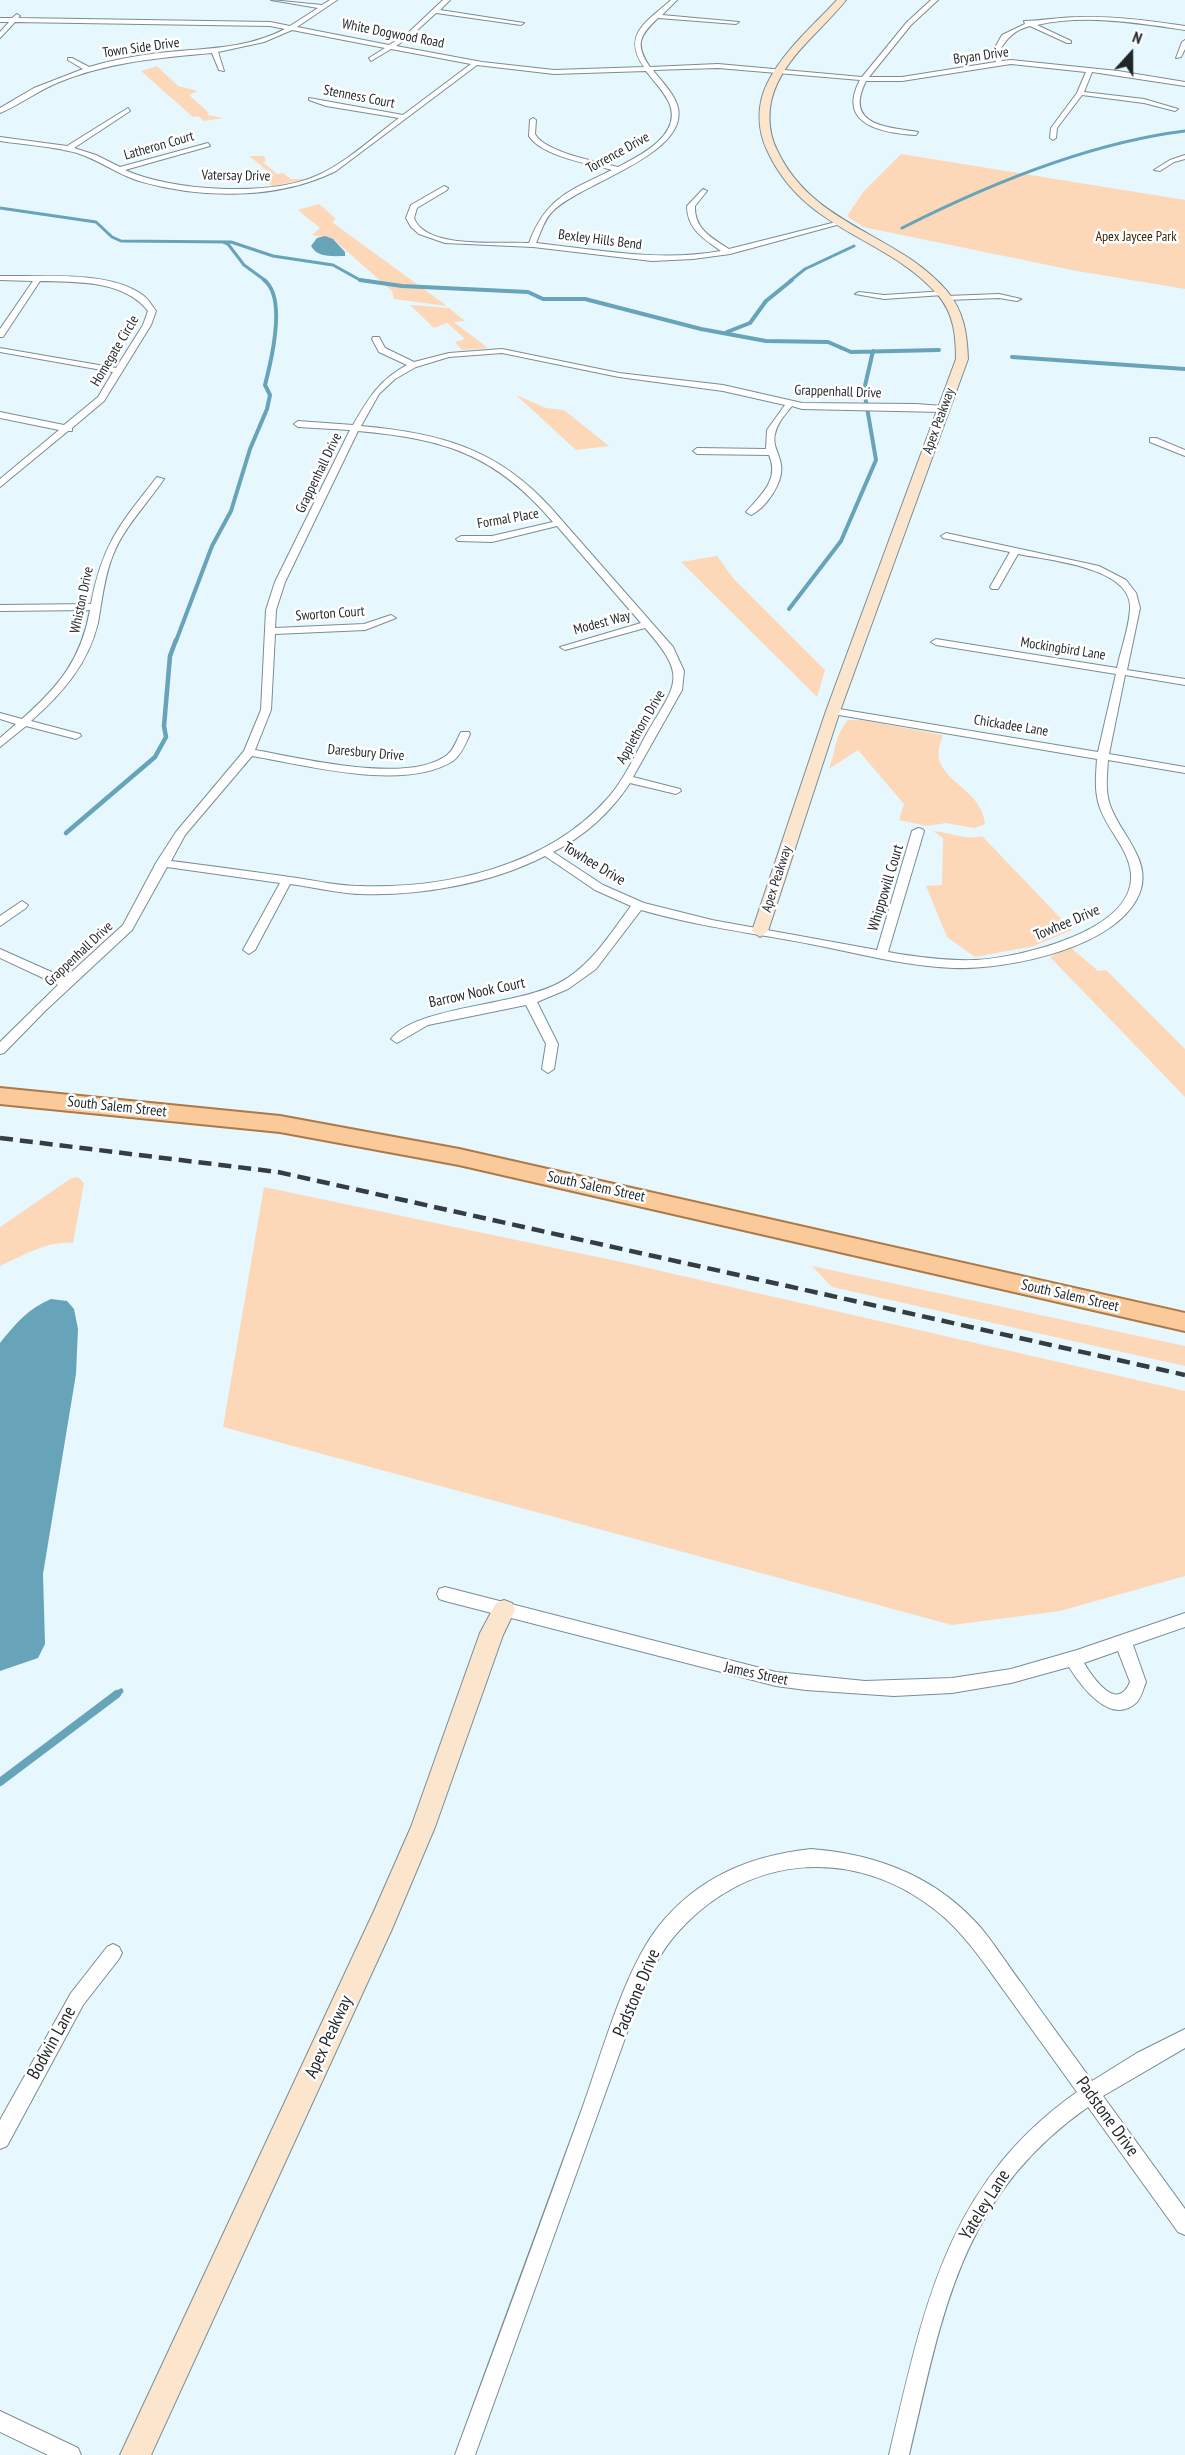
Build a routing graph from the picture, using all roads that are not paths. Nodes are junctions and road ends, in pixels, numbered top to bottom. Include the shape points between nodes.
1 (274, 0) edge
2 (334, 0) edge
3 (447, 0) edge
4 (674, 0) edge
5 (842, 0) edge
6 (935, 0) edge
7 (323, 7) junction
8 (435, 11) junction
9 (20, 12) dead end
10 (656, 16) junction
11 (0, 20) edge
12 (14, 20) junction
13 (736, 22) dead end
14 (1026, 22) junction
15 (521, 23) dead end
16 (292, 27) junction
17 (1185, 28) edge
18 (0, 36) edge
19 (1069, 42) dead end
20 (1185, 42) edge
21 (392, 46) junction
22 (214, 51) junction
23 (1178, 57) dead end
24 (70, 59) dead end
25 (370, 59) dead end
26 (476, 63) junction
27 (1000, 63) junction
28 (88, 69) junction
29 (648, 69) junction
30 (222, 70) dead end
31 (1090, 70) junction
32 (781, 71) junction
33 (865, 79) junction
34 (1185, 84) edge
35 (1080, 93) junction
36 (311, 99) dead end
37 (1175, 109) dead end
38 (128, 110) dead end
39 (0, 111) edge
40 (404, 117) junction
41 (533, 120) dead end
42 (878, 129) junction
43 (865, 133) dead end
44 (916, 133) dead end
45 (1053, 138) dead end
46 (0, 139) edge
47 (208, 145) dead end
48 (68, 149) junction
49 (1185, 157) edge
50 (616, 169) junction
51 (118, 170) junction
52 (1158, 170) dead end
53 (444, 188) dead end
54 (703, 191) dead end
55 (840, 224) junction
56 (532, 245) junction
57 (728, 251) junction
58 (0, 278) edge
59 (37, 280) junction
60 (859, 294) dead end
61 (945, 296) junction
62 (1017, 299) dead end
63 (0, 335) edge
64 (376, 339) dead end
65 (0, 350) edge
66 (413, 365) junction
67 (120, 371) junction
68 (790, 404) junction
69 (943, 410) junction
70 (0, 415) edge
71 (298, 424) dead end
72 (69, 429) junction
73 (355, 429) junction
74 (1153, 440) dead end
75 (697, 451) dead end
76 (771, 452) junction
77 (1185, 453) edge
78 (160, 479) dead end
79 (0, 484) edge
80 (751, 512) dead end
81 (559, 523) junction
82 (946, 536) dead end
83 (461, 539) dead end
84 (1015, 551) junction
85 (995, 586) dead end
86 (96, 607) junction
87 (0, 608) edge
88 (391, 618) dead end
89 (646, 625) junction
90 (270, 631) junction
91 (936, 642) dead end
92 (565, 647) dead end
93 (1121, 672) junction
94 (1185, 682) edge
95 (832, 711) junction
96 (0, 716) edge
97 (23, 722) junction
98 (465, 734) dead end
99 (76, 736) dead end
100 (0, 744) edge
101 (249, 752) junction
102 (1103, 756) junction
103 (1185, 770) edge
104 (626, 780) junction
105 (676, 791) dead end
106 (918, 831) dead end
107 (546, 852) junction
108 (162, 863) junction
109 (286, 882) junction
110 (22, 905) dead end
111 (638, 905) junction
112 (0, 922) edge
113 (760, 931) junction
114 (249, 950) dead end
115 (0, 952) edge
116 (882, 953) junction
117 (67, 984) junction
118 (530, 1000) junction
119 (398, 1039) dead end
120 (0, 1050) edge
121 (548, 1068) dead end
122 (0, 1096) edge
123 (1185, 1322) edge
124 (445, 1594) dead end
125 (504, 1610) junction
126 (1185, 1620) edge
127 (1123, 1641) junction
128 (1072, 1658) junction
129 (113, 1953) dead end
130 (1185, 2038) edge
131 (1089, 2093) junction
132 (0, 2139) edge
133 (1185, 2225) edge
134 (0, 2421) edge
135 (71, 2455) edge
136 (135, 2455) edge
137 (465, 2455) edge
138 (899, 2455) edge

1 - 7 street
2 - 7 street, Town Side Drive
3 - 8 street
4 - 10 street
5 - 32 main road, Apex Peakway
6 - 33 street via 917,14
7 - 16 street, Town Side Drive
8 - 15 street
8 - 21 street
9 - 12 street
10 - 13 street
10 - 29 street, Torrence Drive via 637,41
11 - 12 street, White Dogwood Road
12 - 16 street, White Dogwood Road
12 - 18 street
14 - 17 street via 1093,16
14 - 19 street
14 - 27 street via 1008,30 1000,39 995,53
16 - 21 street, White Dogwood Road
16 - 22 street, Town Side Drive via 256,43
20 - 23 street
21 - 25 street
21 - 26 street, White Dogwood Road
22 - 28 street, Town Side Drive via 145,57
22 - 30 street
24 - 28 street
26 - 29 street, White Dogwood Road via 554,72
26 - 40 street, Vatersay Drive
27 - 31 street, Bryan Drive
27 - 33 street, Bryan Drive via 922,77
28 - 39 street, Town Side Drive via 46,83
29 - 32 street, White Dogwood Road via 718,66
29 - 50 street, Torrence Drive via 672,102 674,119 668,135 658,145
31 - 34 street, Bryan Drive
31 - 35 street
32 - 33 street, Bryan Drive
32 - 55 main road, Apex Peakway via 766,105 768,140 776,161 791,182
33 - 42 street via 858,91 858,108 864,119
35 - 37 street
35 - 45 street via 1054,128
36 - 40 street, Stenness Court
38 - 48 street
40 - 51 street, Vatersay Drive via 334,171 295,186 254,190 180,186 143,180
41 - 50 street via 535,141
42 - 43 street
42 - 44 street
46 - 48 street, Vatersay Drive
47 - 51 street, Latheron Court
48 - 51 street, Vatersay Drive
49 - 52 street
50 - 56 street, Torrence Drive via 553,206
53 - 56 street, Bexley Hills Bend via 412,211 411,223 418,231 456,243
54 - 57 street via 691,206 692,221 703,235
55 - 57 street, Bexley Hills Bend
55 - 61 main road, Apex Peakway via 921,272
56 - 57 street, Bexley Hills Bend via 654,259
58 - 59 street, Homegate Circle
59 - 63 street
59 - 67 street, Homegate Circle via 113,285 136,292 146,300 151,316
60 - 61 street
61 - 62 street
61 - 69 main road, Apex Peakway via 964,338 962,358
64 - 66 street via 382,350
65 - 67 street
66 - 68 street, Grappenhall Drive via 460,353 513,352 619,375 730,389
66 - 73 street, Grappenhall Drive via 381,387
67 - 72 street, Homegate Circle via 101,399
68 - 69 street, Grappenhall Drive
68 - 76 street via 771,429
69 - 95 main road, Apex Peakway
70 - 72 street
71 - 73 street, Applethorn Drive
72 - 79 street, Homegate Circle
73 - 81 street, Applethorn Drive via 427,439 483,458 525,485
73 - 90 street, Grappenhall Drive via 280,582
74 - 77 street
75 - 76 street
76 - 80 street via 777,467 775,480
78 - 86 street, Whiston Drive via 113,546
81 - 83 street, Formal Place via 492,538
81 - 89 street, Applethorn Drive
82 - 84 street, Towhee Drive
84 - 85 street
84 - 93 street, Towhee Drive via 1096,568 1128,586 1135,608
86 - 87 street
86 - 97 street, Whiston Drive via 92,633 79,662
88 - 90 street, Sworton Court via 365,627
89 - 92 street, Modest Way
89 - 104 street, Applethorn Drive via 677,661 680,683
90 - 101 street, Grappenhall Drive via 266,710
91 - 93 street, Mockingbird Lane
93 - 94 street, Mockingbird Lane
93 - 102 street, Towhee Drive
95 - 102 street, Chickadee Lane
95 - 113 main road, Apex Peakway
96 - 97 street
97 - 99 street
97 - 100 street, Whiston Drive
98 - 101 street, Daresbury Drive via 453,756 409,772 369,771
101 - 108 street, Grappenhall Drive via 180,834
102 - 103 street, Chickadee Lane
102 - 116 street, Towhee Drive via 1102,796 1129,849 1136,875 1133,895 1112,920 1061,945 1002,961 953,964
104 - 105 street
104 - 107 street, Applethorn Drive via 603,810
106 - 116 street, Whippowill Court
107 - 109 street, Applethorn Drive via 478,876 417,887 360,890
107 - 111 street, Towhee Drive via 599,888
108 - 109 street, Applethorn Drive
108 - 117 street, Grappenhall Drive via 128,927
109 - 114 street
110 - 112 street
111 - 113 street, Towhee Drive
111 - 118 street, Barrow Nook Court via 592,966 564,986
113 - 116 street, Towhee Drive
115 - 117 street
117 - 120 street, Grappenhall Drive
118 - 119 street, Barrow Nook Court via 424,1022
118 - 121 street via 552,1044
122 - 123 main road, South Salem Street via 280,1124 459,1157
124 - 125 street, James Street
125 - 128 street, James Street via 740,1671 831,1687 889,1690 949,1686 1012,1676
125 - 136 main road, Apex Peakway via 492,1633 423,1827 383,1920
126 - 127 street, James Street
127 - 128 street, James Street
127 - 128 street via 1138,1682 1132,1697 1124,1702 1102,1698 1090,1688
129 - 132 street, Bodwin Lane via 77,1999
130 - 131 street, Yateley Lane via 1130,2066
131 - 133 street, Padstone Drive
131 - 137 street, Padstone Drive via 975,1935 954,1914 909,1882 860,1865 816,1857 760,1866 719,1883 680,1914 644,1970
131 - 138 street, Yateley Lane via 1021,2152 999,2178 962,2241 931,2324
134 - 135 street

